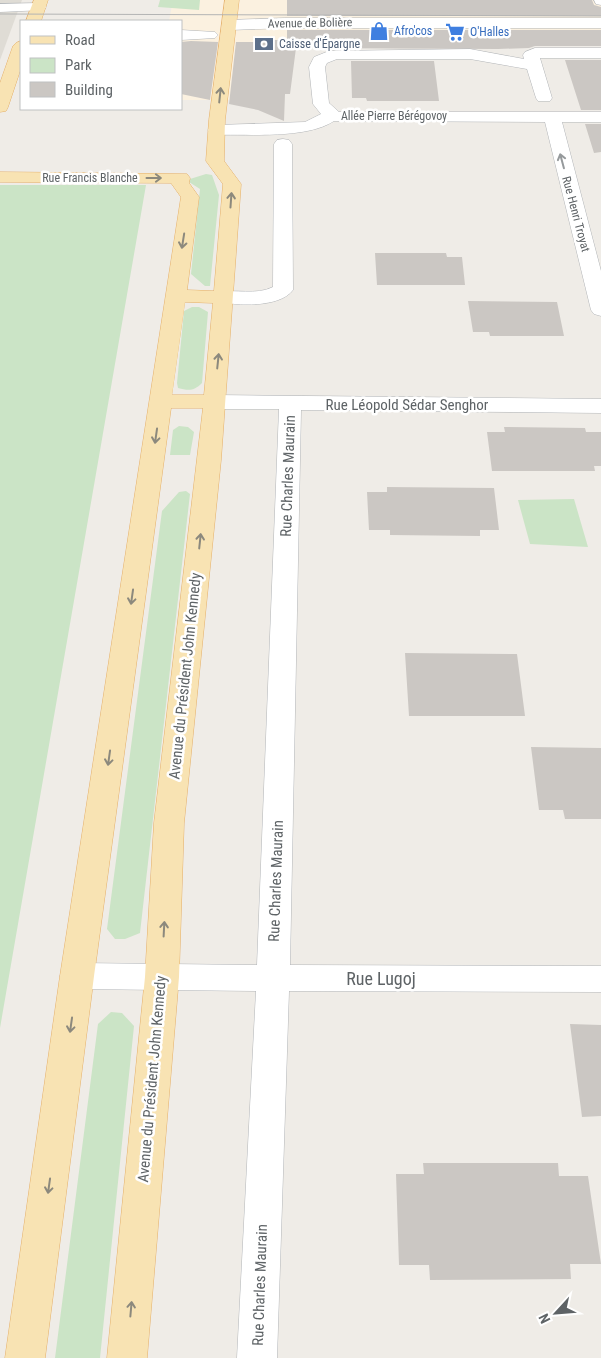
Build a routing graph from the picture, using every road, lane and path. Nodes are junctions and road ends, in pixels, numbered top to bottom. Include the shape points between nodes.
1 (231, 4) edge
2 (0, 8) edge
3 (38, 9) edge
4 (601, 12) edge
5 (601, 23) edge
6 (230, 25) junction
7 (182, 35) edge
8 (210, 35) dead end
9 (20, 49) edge
10 (601, 53) edge
11 (534, 59) junction
12 (556, 100) junction
13 (0, 107) edge
14 (331, 116) junction
15 (510, 117) junction
16 (552, 117) junction
17 (594, 117) edge
18 (217, 130) junction
19 (283, 144) dead end
20 (215, 161) junction
21 (0, 177) edge
22 (180, 178) junction
23 (175, 296) junction
24 (224, 297) junction
25 (601, 310) edge
26 (161, 401) junction
27 (214, 402) junction
28 (290, 403) junction
29 (601, 406) edge
30 (77, 976) junction
31 (162, 978) junction
32 (273, 979) junction
33 (601, 979) edge
34 (25, 1358) edge
35 (127, 1358) edge
36 (257, 1358) edge

1 - 4 street, Avenue de Bolière via 253,9 327,12
1 - 6 main road
2 - 3 street
5 - 6 street, Avenue de Bolière
18 -> 6 main road
7 - 8 street
9 - 13 main road
10 - 11 street, Allée Pierre Bérégovoy
11 - 12 street
11 - 14 street, Allée Pierre Bérégovoy via 470,54 335,54 320,60 318,67 321,104
12 - 15 street via 524,101 511,106
12 - 17 street
14 - 15 street, Allée Pierre Bérégovoy
14 - 18 street via 306,127
15 - 16 street, Allée Pierre Bérégovoy
16 - 17 street, Allée Pierre Bérégovoy
25 -> 16 street, Rue Henri Troyat
18 - 20 main road
19 - 24 street via 282,290 267,298
20 - 22 main road
24 -> 20 main road, Avenue du Président John Kennedy via 232,184
21 -> 22 main road, Rue Francis Blanche
22 -> 23 main road via 180,184 190,197
23 - 24 main road
23 - 26 main road
27 -> 24 main road, Avenue du Président John Kennedy
26 - 27 main road
26 -> 30 main road
27 - 28 street, Rue Léopold Sédar Senghor
31 -> 27 main road, Avenue du Président John Kennedy via 169,823
28 - 29 street, Rue Léopold Sédar Senghor
28 - 32 street, Rue Charles Maurain
30 - 31 street, Rue Lugoj
30 -> 34 main road
31 - 32 street, Rue Lugoj
35 -> 31 main road, Avenue du Président John Kennedy
32 - 33 street, Rue Lugoj
32 - 36 street, Rue Charles Maurain

